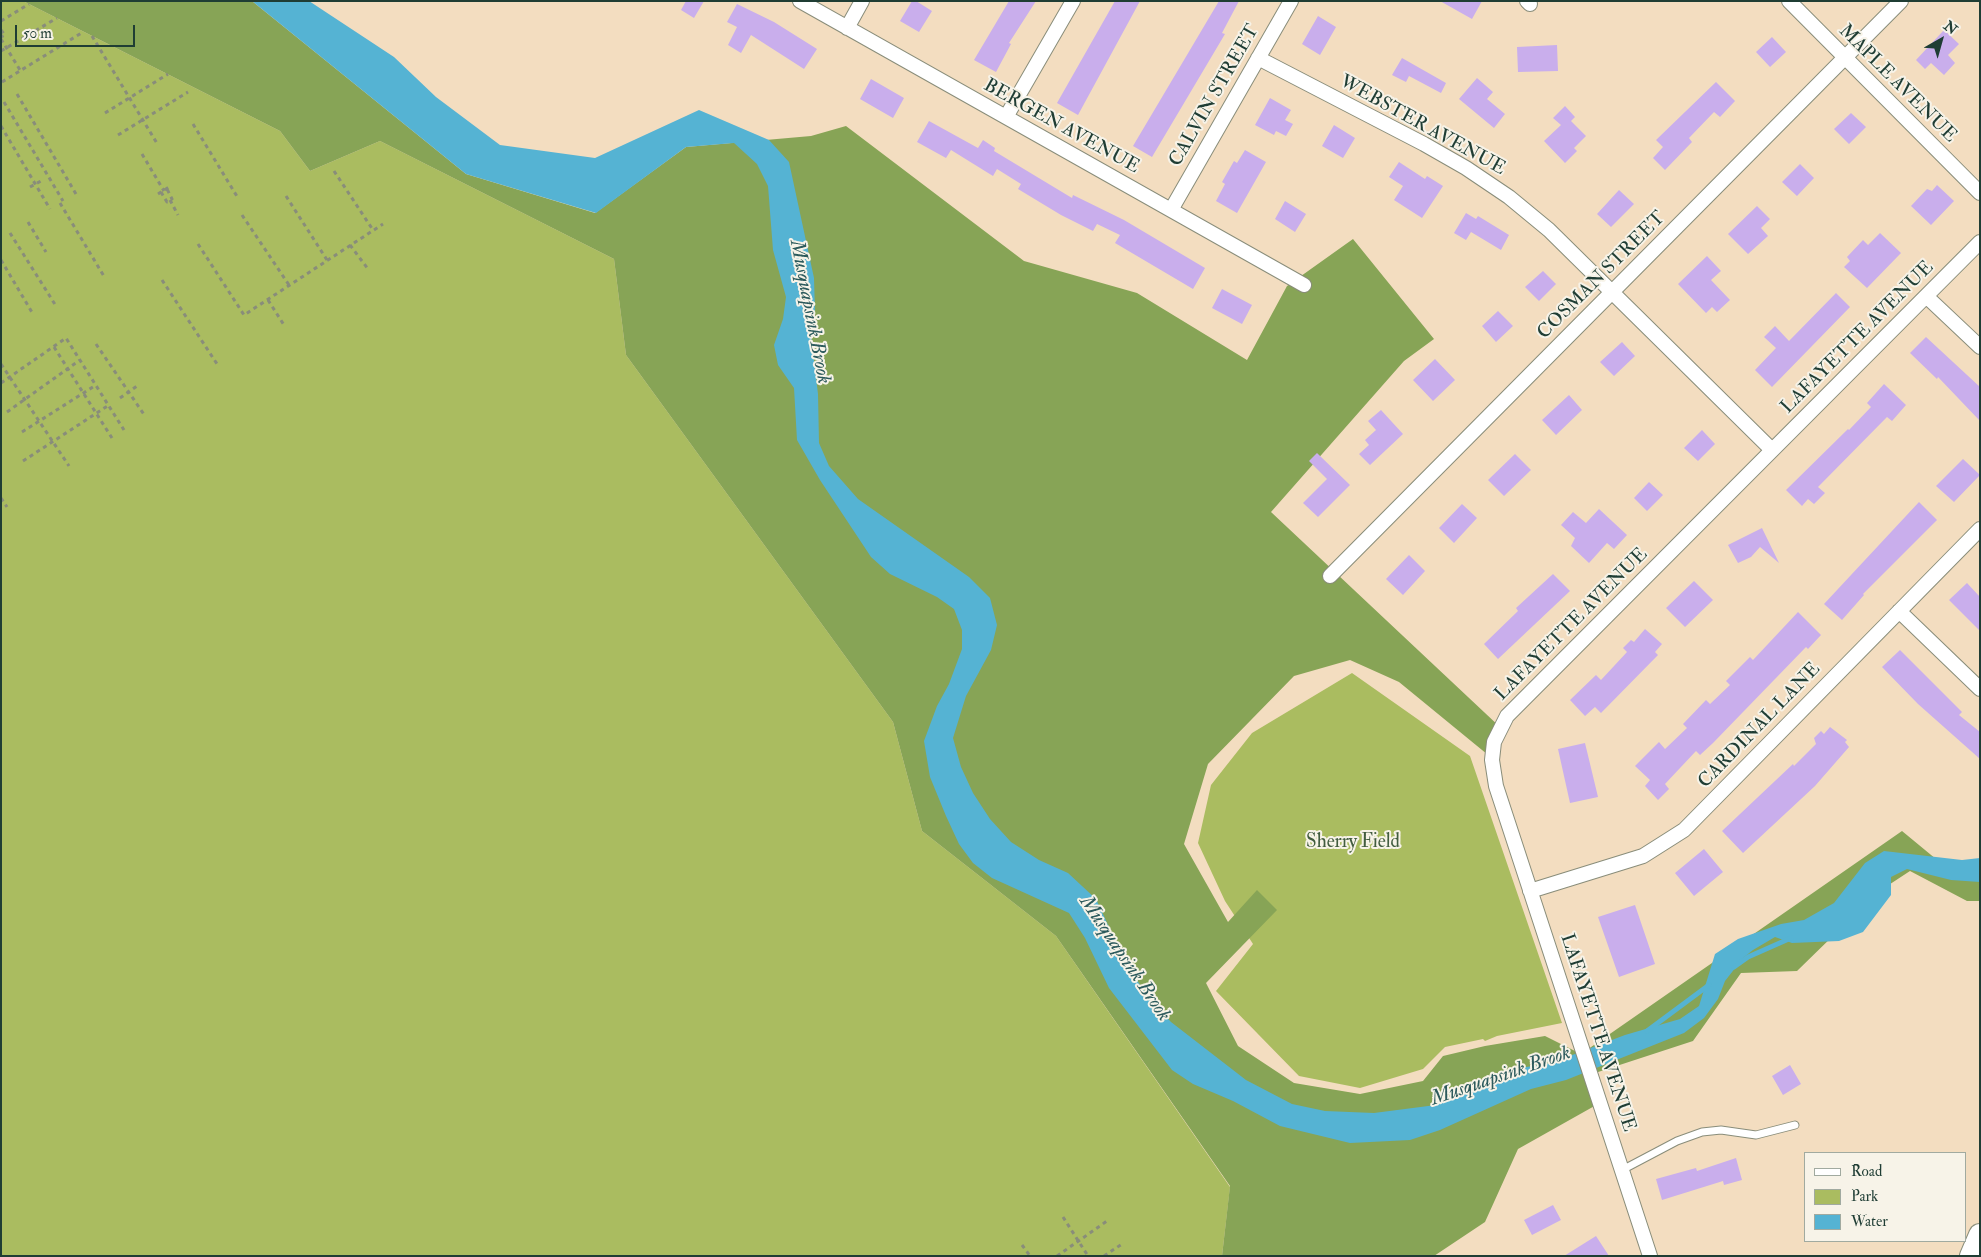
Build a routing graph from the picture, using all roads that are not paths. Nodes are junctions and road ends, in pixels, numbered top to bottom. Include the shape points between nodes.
1 (800, 1) edge
2 (862, 1) edge
3 (1073, 1) edge
4 (1291, 1) edge
5 (1789, 1) edge
6 (1901, 1) edge
7 (847, 28) junction
8 (1258, 58) junction
9 (1845, 58) junction
10 (1006, 117) junction
11 (1980, 192) edge
12 (1171, 210) junction
13 (1980, 242) edge
14 (1304, 285) dead end
15 (1613, 292) junction
16 (1926, 296) junction
17 (1980, 348) edge
18 (1772, 450) junction
19 (1980, 530) edge
20 (1330, 576) dead end
21 (1900, 611) junction
22 (1980, 688) edge
23 (1530, 891) junction
24 (1795, 1125) dead end
25 (1622, 1170) junction
26 (1980, 1235) edge
27 (1650, 1256) edge
28 (1972, 1256) edge

1 - 7 street, BERGEN AVENUE
2 - 7 street
3 - 10 street
4 - 8 street, CALVIN STREET
5 - 9 street, MAPLE AVENUE
6 - 9 street, COSMAN STREET
7 - 10 street, BERGEN AVENUE
8 - 12 street, CALVIN STREET
8 - 15 street, WEBSTER AVENUE via 1466,168 1549,230
9 - 11 street, MAPLE AVENUE
9 - 15 street, COSMAN STREET
10 - 12 street, BERGEN AVENUE
12 - 14 street, BERGEN AVENUE
13 - 16 street, LAFAYETTE AVENUE
15 - 18 street, WEBSTER AVENUE
15 - 20 street, COSMAN STREET
16 - 17 street
16 - 18 street, LAFAYETTE AVENUE
18 - 23 street, LAFAYETTE AVENUE via 1507,716 1498,733 1492,760 1493,778
19 - 21 street, CARDINAL LANE
21 - 22 street
21 - 23 street, CARDINAL LANE via 1684,830 1643,856
23 - 25 street, LAFAYETTE AVENUE
24 - 25 lane via 1756,1135 1722,1130 1702,1132 1677,1141
25 - 27 street, LAFAYETTE AVENUE
26 - 28 main road

